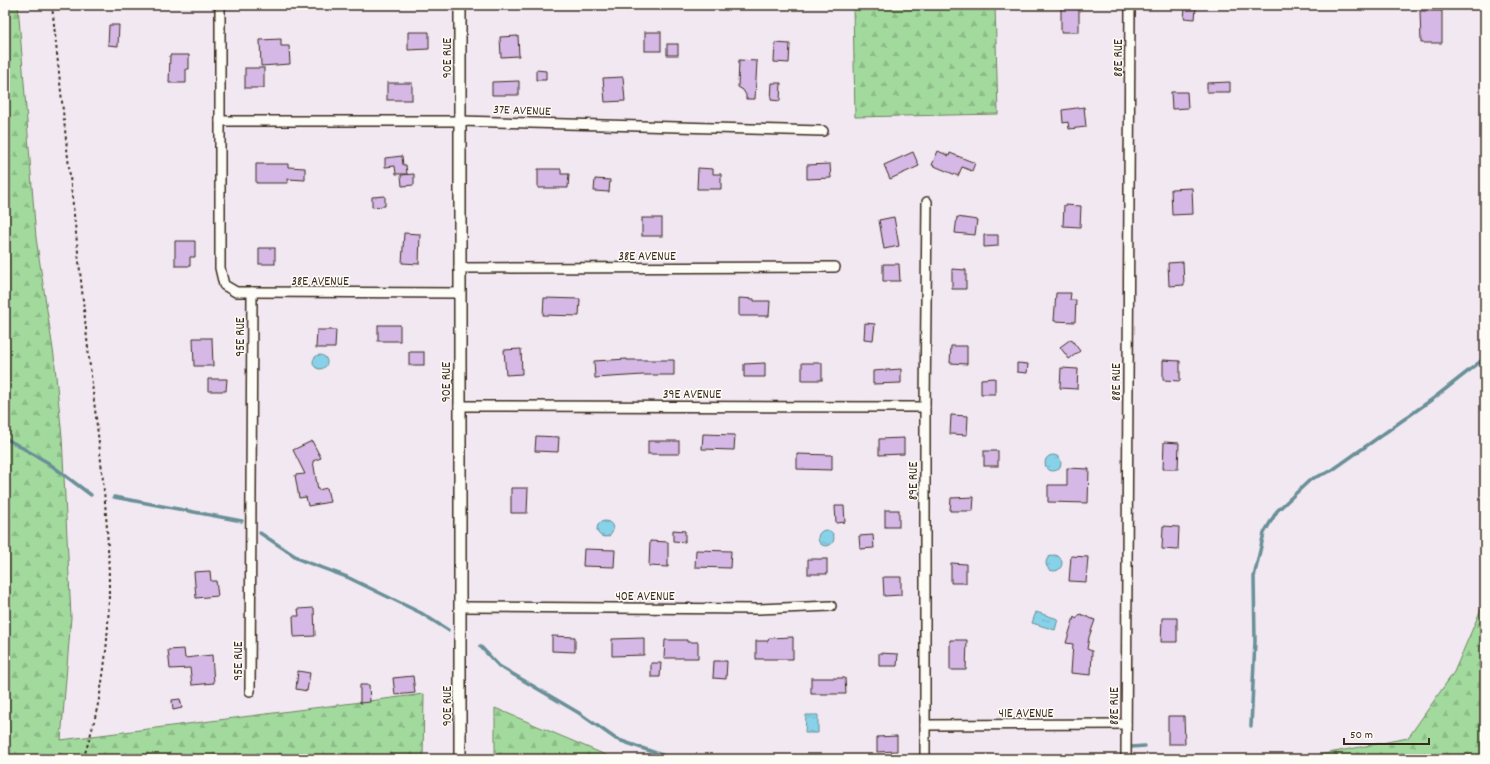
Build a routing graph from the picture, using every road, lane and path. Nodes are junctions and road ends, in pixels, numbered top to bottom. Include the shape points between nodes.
1 (52, 5) edge
2 (220, 5) edge
3 (460, 5) edge
4 (1130, 5) edge
5 (220, 121) junction
6 (460, 121) junction
7 (823, 131) dead end
8 (927, 202) dead end
9 (835, 267) dead end
10 (459, 268) junction
11 (252, 292) junction
12 (459, 293) junction
13 (460, 406) junction
14 (925, 407) junction
15 (831, 606) dead end
16 (460, 607) junction
17 (250, 691) dead end
18 (1126, 724) junction
19 (925, 725) junction
20 (83, 759) edge
21 (460, 759) edge
22 (925, 759) edge
23 (1126, 759) edge

1 - 20 path via 110,573 105,660 95,716
2 - 5 street
3 - 6 street, 90E RUE
4 - 18 street, 88E RUE
5 - 6 street, 37E AVENUE
5 - 11 street via 220,268 224,285 236,292
6 - 7 street, 37E AVENUE
6 - 10 street, 90E RUE
8 - 14 street, 89E RUE
9 - 10 street, 38E AVENUE
10 - 12 street, 90E RUE
11 - 12 street, 38E AVENUE
11 - 17 street, 95E RUE
12 - 13 street, 90E RUE
13 - 14 street, 39E AVENUE
13 - 16 street, 90E RUE
14 - 19 street, 89E RUE
15 - 16 street, 40E AVENUE
16 - 21 street, 90E RUE
18 - 19 street, 41E AVENUE
18 - 23 street, 88E RUE
19 - 22 street, 89E RUE

